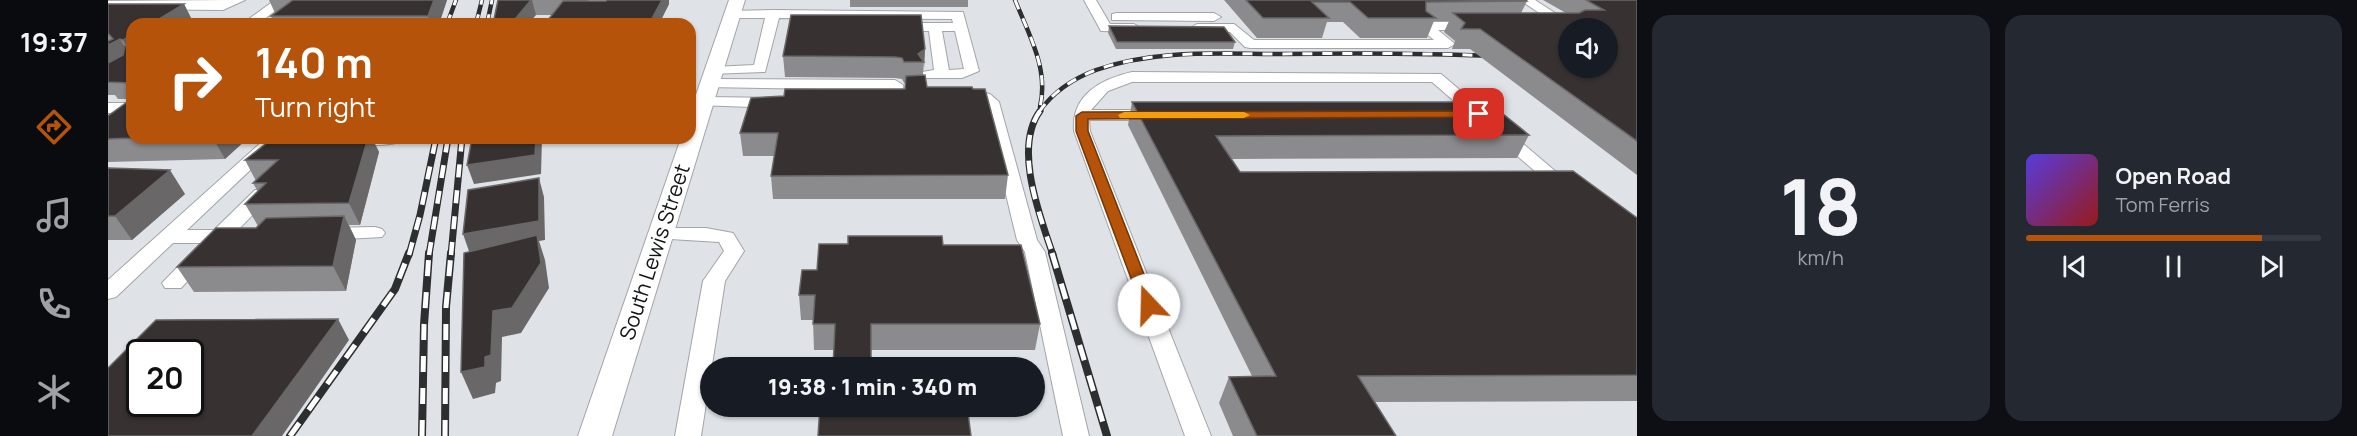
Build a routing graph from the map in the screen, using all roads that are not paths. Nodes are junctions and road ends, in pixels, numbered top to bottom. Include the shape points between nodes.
1 (239, 0) edge
2 (283, 0) edge
3 (797, 0) edge
4 (818, 0) edge
5 (1526, 0) edge
6 (108, 5) edge
7 (735, 7) edge
8 (1094, 8) edge
9 (1222, 13) edge
10 (771, 14) edge
11 (795, 14) junction
12 (815, 14) junction
13 (258, 18) edge
14 (1491, 26) edge
15 (1536, 26) edge
16 (935, 27) junction
17 (962, 27) junction
18 (709, 86) junction
19 (895, 90) junction
20 (789, 103) edge
21 (865, 103) edge
22 (108, 108) edge
23 (126, 108) edge
24 (1456, 114) edge
25 (1479, 114) junction
26 (1176, 115) edge
27 (1082, 116) junction
28 (696, 127) edge
29 (277, 144) edge
30 (691, 144) edge
31 (262, 194) edge
32 (1575, 196) edge
33 (375, 233) dead end
34 (303, 234) edge
35 (662, 234) junction
36 (256, 235) edge
37 (220, 236) junction
38 (168, 237) junction
39 (173, 283) dead end
40 (112, 284) edge
41 (596, 436) edge
42 (688, 436) edge
43 (1076, 436) edge
44 (1198, 436) edge

1 - 6 street via 223,6
2 - 13 street
3 - 11 street
4 - 12 street
5 - 15 street via 1569,26
7 - 10 street
7 - 18 main road, South Lewis Street
8 - 9 street
8 - 9 street via 1106,28
9 - 14 street via 1250,44 1448,44 1424,26
10 - 11 street
10 - 16 street
10 - 18 street via 760,69
11 - 12 street
12 - 17 street via 955,14
16 - 17 street
16 - 17 street via 935,75 972,71
18 - 19 street via 895,85
18 - 20 street
18 - 28 main road, South Lewis Street
19 - 21 street via 896,103
19 - 43 street via 933,90 984,97 991,102 1027,240 1035,252
22 - 23 street
24 - 25 street
25 - 27 street via 1436,77 1131,77 1098,88
25 - 32 street
26 - 27 street
27 - 44 street via 1082,131
29 - 38 street
30 - 35 main road, South Lewis Street
31 - 37 street
33 - 34 street
35 - 41 main road, South Lewis Street
35 - 42 street via 726,237 734,251 714,280
36 - 37 street
37 - 38 street
37 - 39 street
38 - 40 street

